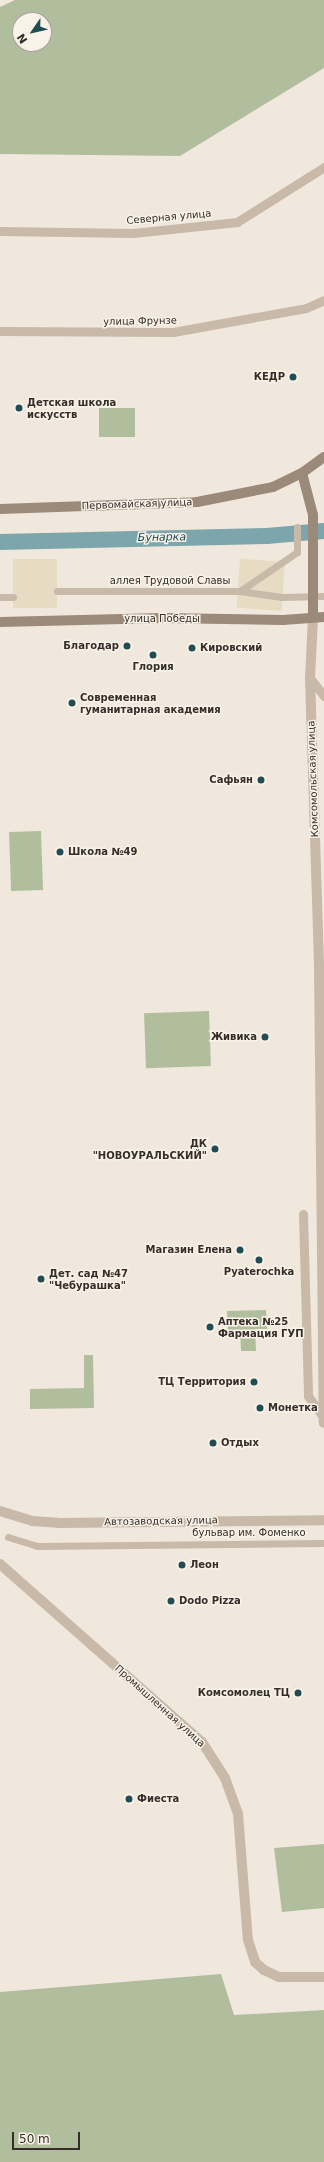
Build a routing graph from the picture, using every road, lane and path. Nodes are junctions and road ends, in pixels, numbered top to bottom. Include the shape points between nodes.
1 (324, 167) edge
2 (0, 231) edge
3 (324, 300) edge
4 (0, 331) edge
5 (324, 457) edge
6 (302, 473) junction
7 (0, 509) edge
8 (297, 527) dead end
9 (57, 591) dead end
10 (240, 591) junction
11 (0, 597) edge
12 (13, 597) dead end
13 (319, 597) edge
14 (313, 617) junction
15 (324, 617) edge
16 (0, 622) edge
17 (310, 678) junction
18 (324, 696) edge
19 (303, 1214) dead end
20 (324, 1418) edge
21 (324, 1423) edge
22 (0, 1511) edge
23 (324, 1520) edge
24 (8, 1536) dead end
25 (324, 1542) edge
26 (0, 1564) edge
27 (324, 1977) edge

1 - 2 street, Северная улица via 237,222 133,233
3 - 4 street, улица Фрунзе via 306,308 173,332
5 - 6 main road
6 - 7 main road, Первомайская улица via 272,488 197,502
6 - 13 main road, Комсомольская улица via 313,515
8 - 10 street via 297,552
9 - 10 street, аллея Трудовой Славы
10 - 13 street, аллея Трудовой Славы via 282,597
11 - 12 street
13 - 14 main road, Комсомольская улица
14 - 15 main road, улица Победы
14 - 16 main road, улица Победы via 283,620 163,618
14 - 17 street, Комсомольская улица
17 - 18 street
17 - 20 street, Комсомольская улица via 319,966
19 - 20 street via 308,1396
20 - 21 street, Комсомольская улица
22 - 23 street, Автозаводская улица via 32,1521 58,1523
24 - 25 street, бульвар им. Фоменко via 37,1546
26 - 27 street, Промышленная улица via 202,1742 225,1778 238,1814 248,1940 255,1962 264,1970 278,1976

